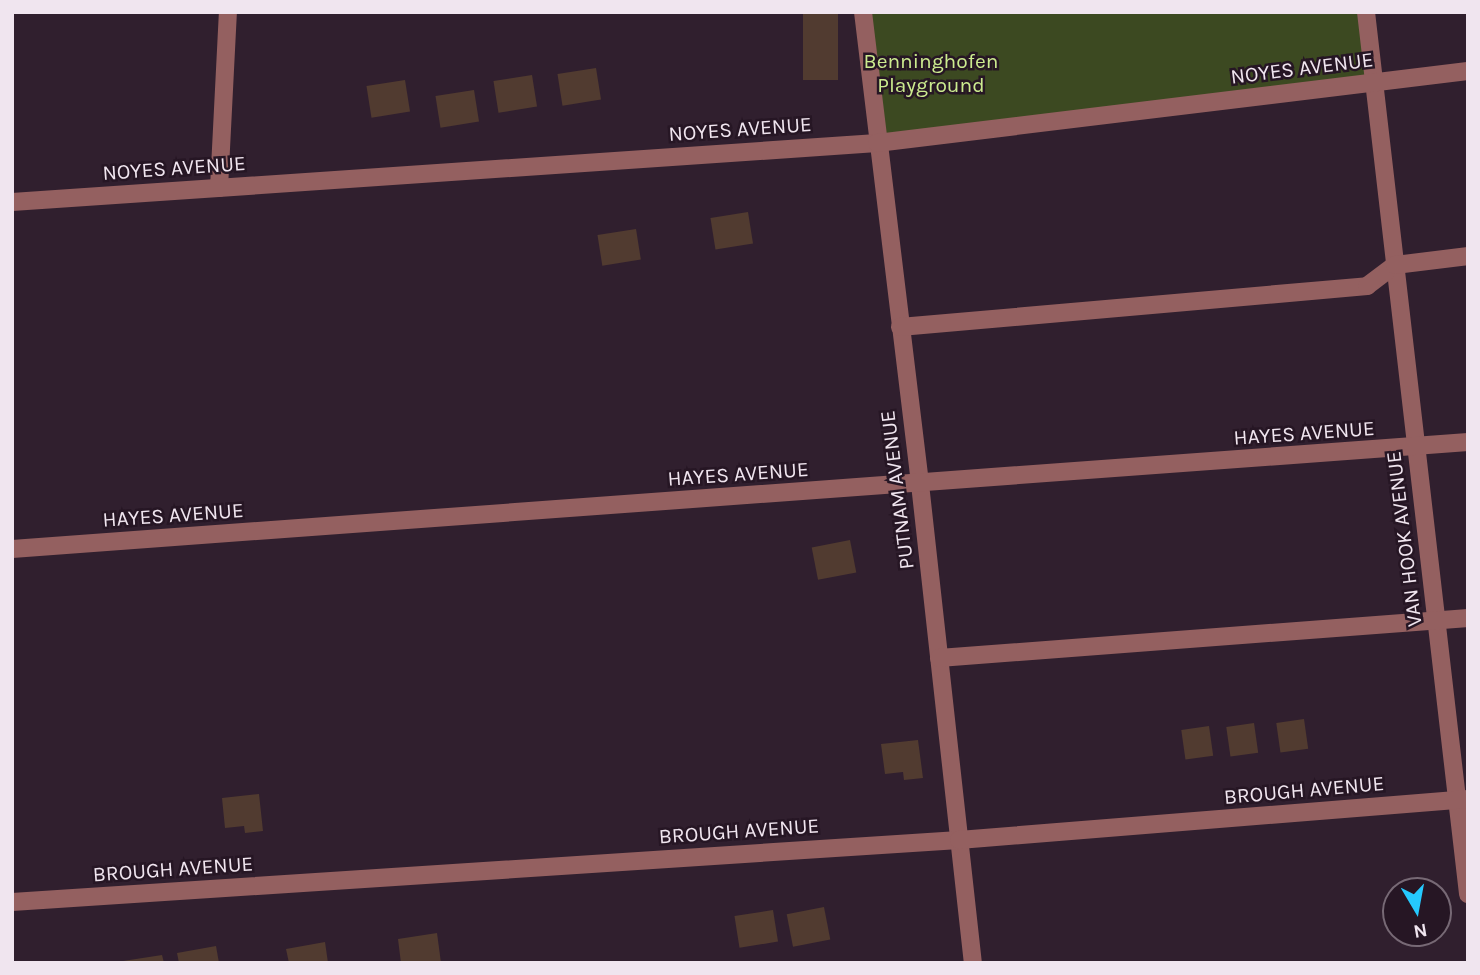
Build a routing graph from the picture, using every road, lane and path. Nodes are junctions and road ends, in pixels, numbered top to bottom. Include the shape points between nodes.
1 (228, 12) edge
2 (863, 12) edge
3 (1366, 12) edge
4 (1468, 71) edge
5 (1374, 82) junction
6 (877, 142) junction
7 (219, 188) junction
8 (12, 202) edge
9 (1468, 256) edge
10 (1395, 265) junction
11 (900, 327) junction
12 (1468, 442) edge
13 (1417, 448) junction
14 (920, 484) junction
15 (12, 549) edge
16 (1468, 618) edge
17 (1437, 621) junction
18 (939, 658) junction
19 (1462, 800) edge
20 (959, 840) junction
21 (1468, 894) edge
22 (12, 902) edge
23 (973, 963) edge

1 - 7 street
2 - 6 street, PUTNAM AVENUE
3 - 5 street, VAN HOOK AVENUE
4 - 5 street, NOYES AVENUE
5 - 6 street, NOYES AVENUE
5 - 10 street, VAN HOOK AVENUE
6 - 7 street, NOYES AVENUE
6 - 11 street, PUTNAM AVENUE
7 - 8 street, NOYES AVENUE
9 - 10 street
10 - 11 street via 1367,286
10 - 13 street, VAN HOOK AVENUE
11 - 14 street, PUTNAM AVENUE
12 - 13 street, HAYES AVENUE
13 - 14 street, HAYES AVENUE
13 - 17 street, VAN HOOK AVENUE
14 - 15 street, HAYES AVENUE
14 - 18 street, PUTNAM AVENUE
16 - 17 street
17 - 18 street
17 - 19 street, VAN HOOK AVENUE
18 - 20 street, PUTNAM AVENUE
19 - 20 street, BROUGH AVENUE
19 - 21 street, VAN HOOK AVENUE
20 - 22 street, BROUGH AVENUE
20 - 23 street, PUTNAM AVENUE

